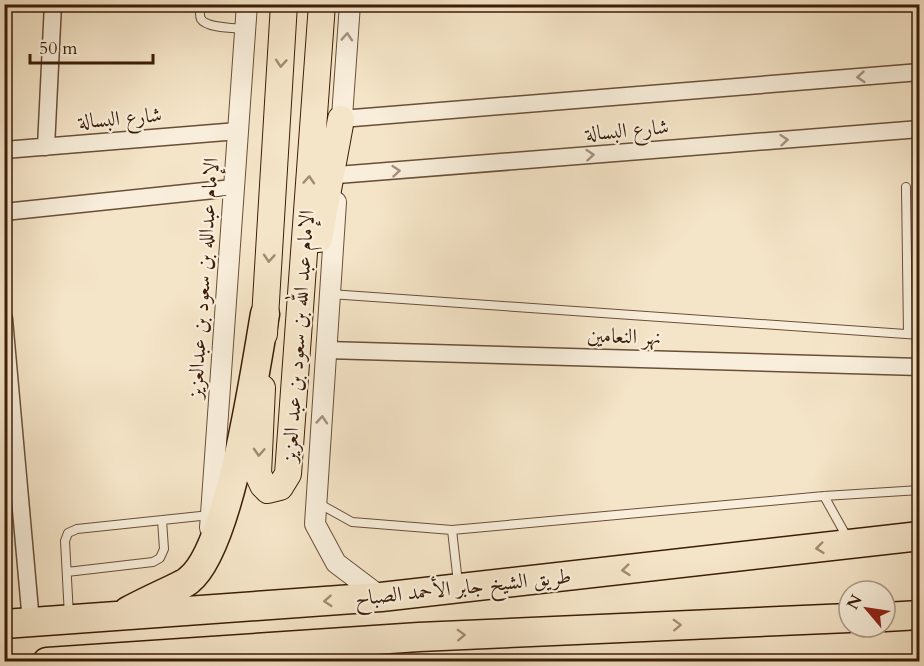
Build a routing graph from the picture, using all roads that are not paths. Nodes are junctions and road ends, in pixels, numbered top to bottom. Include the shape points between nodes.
1 (53, 4) edge
2 (201, 4) edge
3 (247, 4) edge
4 (322, 4) edge
5 (350, 4) edge
6 (284, 7) edge
7 (245, 29) junction
8 (920, 72) edge
9 (341, 119) junction
10 (920, 129) edge
11 (238, 130) junction
12 (46, 147) junction
13 (4, 150) edge
14 (337, 175) junction
15 (906, 187) dead end
16 (233, 188) junction
17 (4, 212) edge
18 (330, 294) junction
19 (265, 314) junction
20 (4, 320) edge
21 (908, 334) junction
22 (920, 335) edge
23 (326, 350) junction
24 (296, 360) junction
25 (920, 367) edge
26 (8, 406) edge
27 (920, 490) edge
28 (824, 496) junction
29 (316, 502) junction
30 (211, 515) junction
31 (162, 520) junction
32 (452, 530) junction
33 (920, 536) edge
34 (851, 544) junction
35 (207, 554) junction
36 (67, 572) junction
37 (458, 588) junction
38 (381, 597) junction
39 (920, 615) edge
40 (897, 616) edge
41 (115, 617) junction
42 (70, 619) junction
43 (837, 619) edge
44 (18, 623) edge
45 (419, 636) junction
46 (102, 659) edge
47 (46, 662) edge
48 (341, 662) edge

1 - 12 street
2 - 7 lane via 203,22
3 - 7 street, الإمام عبدالله بن سعود بن عبدالعزيز
24 -> 4 main road, الإمام عبد الله بن سعود بن عبد العزيز
9 -> 5 street
6 -> 19 main road, الإمام عبد الله بن سعود بن عبد العزيز
7 - 11 street, الإمام عبدالله بن سعود بن عبدالعزيز
8 -> 9 street, شارع البسالة
9 - 14 street
9 - 24 main road
14 -> 10 street, شارع البسالة
11 - 12 street, شارع البسالة
11 - 16 street, الإمام عبدالله بن سعود بن عبدالعزيز
12 - 13 street, شارع البسالة
14 - 18 street
15 - 21 lane
16 - 17 street
16 - 30 street, الإمام عبدالله بن سعود بن عبدالعزيز
18 - 21 lane
18 - 23 street
19 -> 24 main road, الإمام عبد الله بن سعود بن عبد العزيز via 258,474 268,490 280,487 288,474
19 - 35 highway via 229,494
20 - 26 street
21 - 22 lane
23 - 25 street, نهر النعامين
29 -> 23 street
26 - 44 street
27 - 28 lane
28 - 32 lane
28 - 34 lane
29 - 32 lane via 352,522
29 - 38 street via 315,524 336,563
30 - 31 lane
30 - 35 street, الإمام عبدالله بن سعود بن عبدالعزيز
31 - 36 lane via 164,549 153,562
31 - 36 lane via 68,533
32 - 37 lane
33 - 34 highway, طريق الشيخ جابر الأحمد الصباح
34 -> 37 highway, طريق الشيخ جابر الأحمد الصباح
35 - 41 highway via 189,580
36 - 42 lane
37 - 38 highway, طريق الشيخ جابر الأحمد الصباح
38 -> 41 highway, طريق الشيخ جابر الأحمد الصباح
39 - 40 highway
41 - 42 highway, طريق الشيخ جابر الأحمد الصباح
42 - 44 highway, طريق الشيخ جابر الأحمد الصباح
45 -> 43 highway, طريق الشيخ جابر الأحمد الصباح
45 - 46 highway, طريق الشيخ جابر الأحمد الصباح
45 - 48 highway
46 - 47 highway, طريق الشيخ جابر الأحمد الصباح

